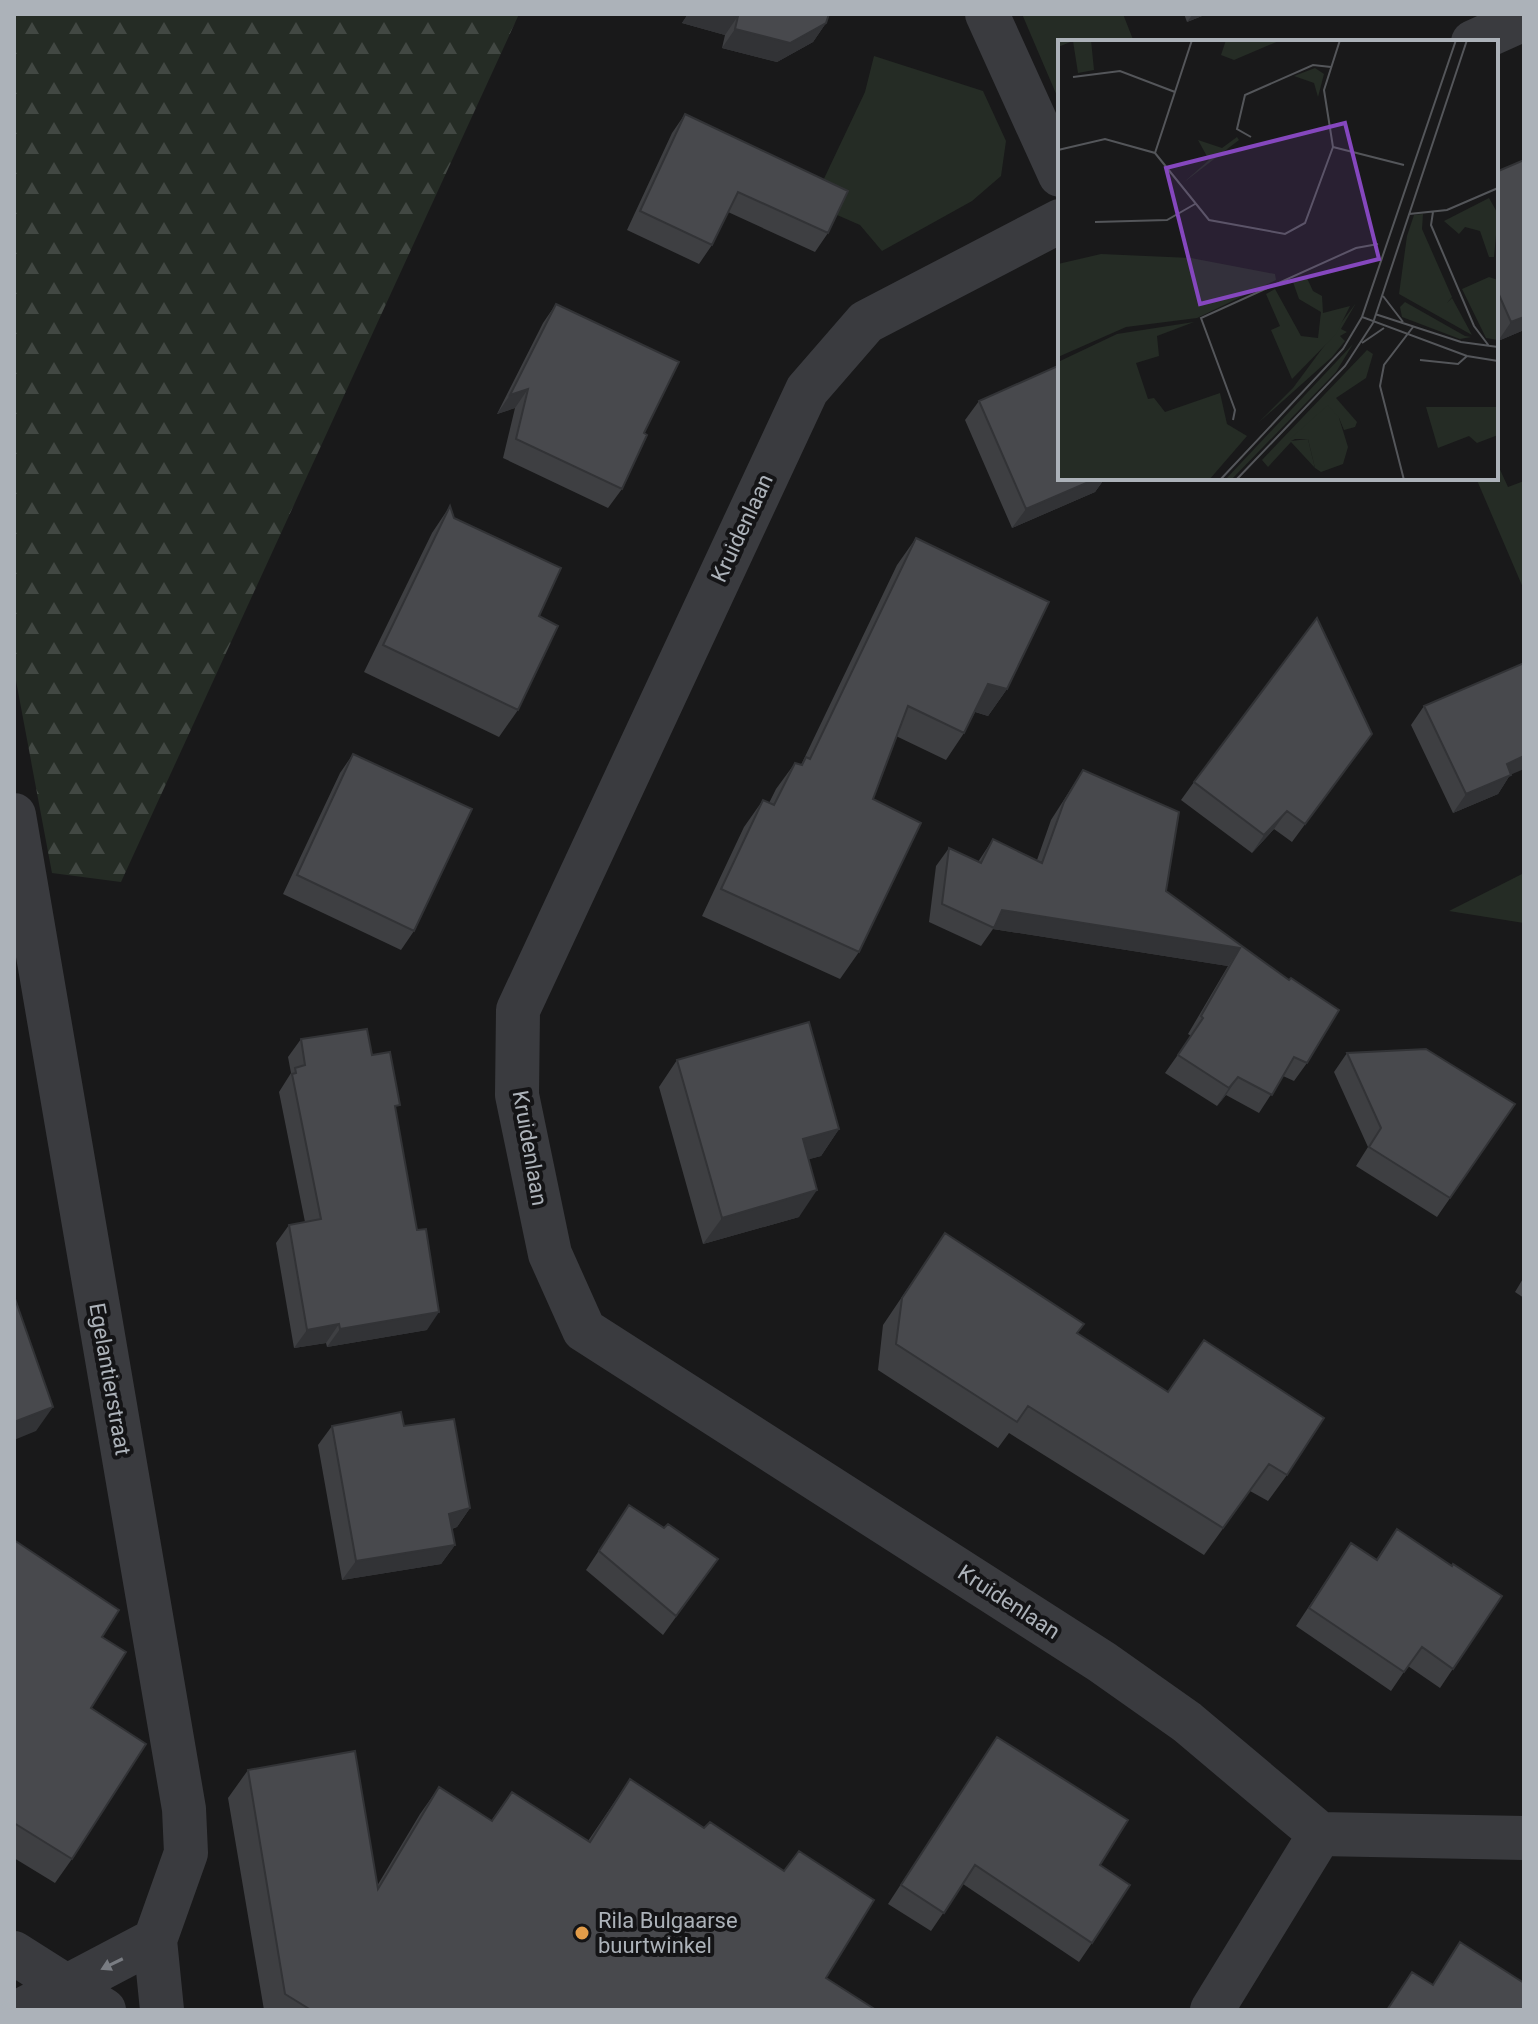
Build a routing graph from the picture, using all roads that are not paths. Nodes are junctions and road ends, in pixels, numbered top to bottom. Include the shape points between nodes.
1 (987, 14) edge
2 (1524, 19) edge
3 (1477, 40) edge
4 (1058, 171) edge
5 (1058, 222) edge
6 (14, 815) edge
7 (1320, 1834) junction
8 (1524, 1838) edge
9 (155, 1940) junction
10 (14, 1953) edge
11 (68, 1985) junction
12 (22, 2010) edge
13 (104, 2010) edge
14 (162, 2010) edge
15 (1212, 2010) edge

1 - 4 street
2 - 3 street
5 - 7 street, Kruidenlaan via 866,322 807,390 518,1010 517,1095 550,1254 584,1330 1102,1662 1187,1722
6 - 9 street, Egelantierstraat via 184,1809 186,1853
7 - 8 street
7 - 15 street
9 -> 11 street
9 - 14 street, Egelantierstraat
10 - 11 street
11 - 12 street
11 - 13 street

